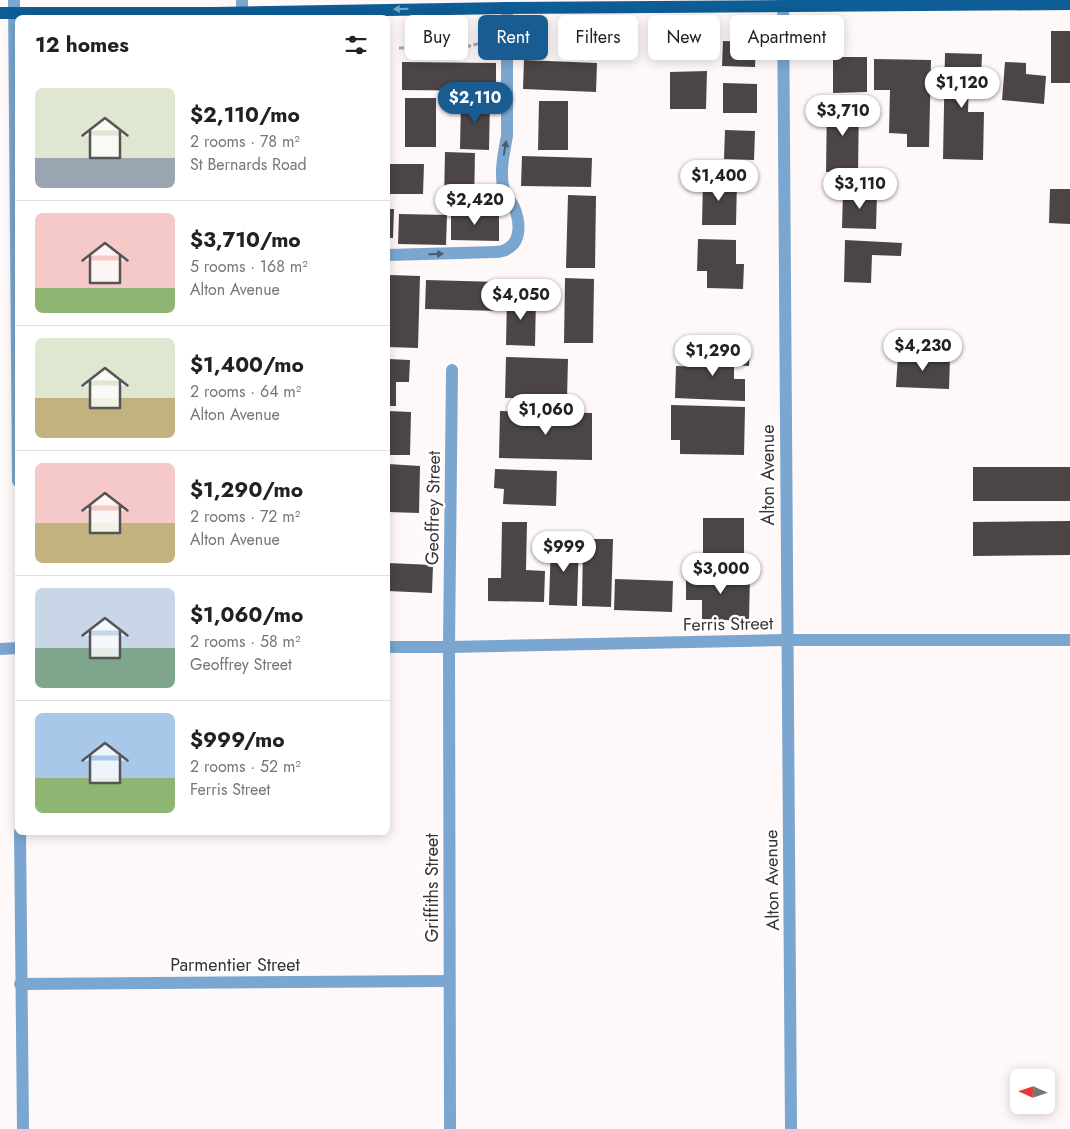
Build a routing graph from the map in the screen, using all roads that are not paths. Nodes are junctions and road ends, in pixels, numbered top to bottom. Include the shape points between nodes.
1 (948, 2) edge
2 (783, 3) edge
3 (1070, 4) edge
4 (14, 6) edge
5 (507, 8) junction
6 (242, 10) edge
7 (0, 13) edge
8 (351, 14) edge
9 (15, 125) edge
10 (390, 255) edge
11 (452, 370) dead end
12 (787, 640) junction
13 (1070, 640) edge
14 (390, 647) edge
15 (449, 647) junction
16 (15, 648) edge
17 (0, 649) edge
18 (20, 835) edge
19 (449, 981) junction
20 (20, 984) junction
21 (23, 1129) edge
22 (450, 1129) edge
23 (791, 1129) edge

1 - 2 main road
1 - 3 main road
2 - 5 main road
2 - 12 street, Alton Avenue
4 - 6 main road
4 - 7 main road
4 - 9 street
5 -> 8 main road
10 -> 5 street via 495,252 507,249 515,241 519,232 518,219 505,193 502,169 507,136
6 - 8 main road
11 - 15 street, Geoffrey Street
12 - 13 street, Ferris Street
12 - 15 street, Ferris Street
12 - 23 street, Alton Avenue
14 - 15 street, Ferris Street
15 - 19 street, Griffiths Street
16 - 17 street
18 - 20 street
19 - 20 street, Parmentier Street
19 - 22 street, Griffiths Street
20 - 21 street

